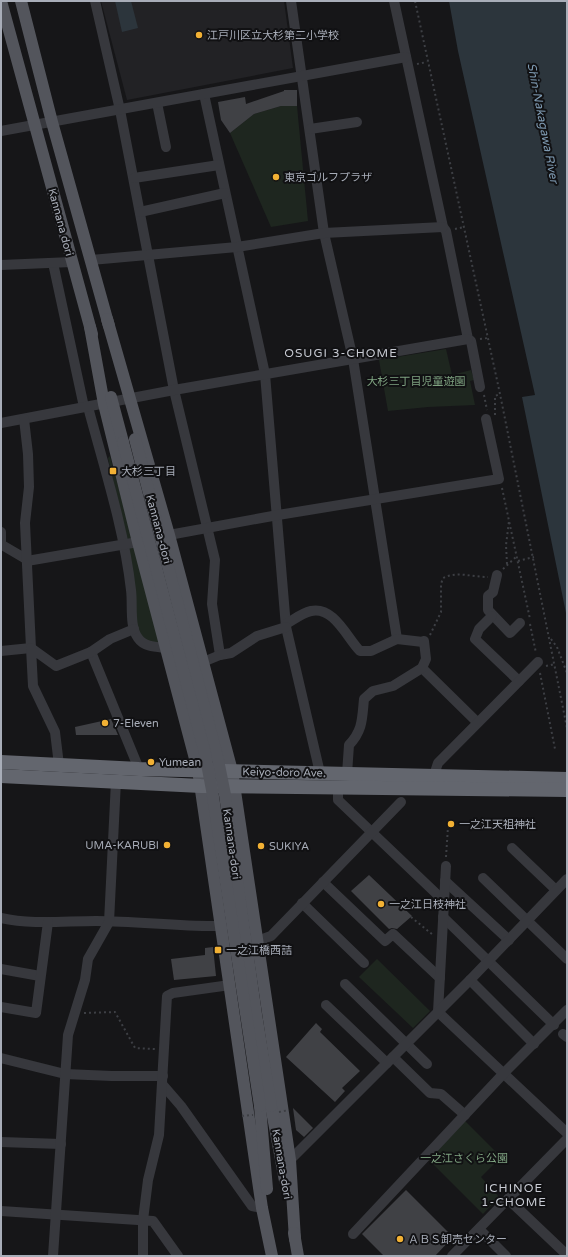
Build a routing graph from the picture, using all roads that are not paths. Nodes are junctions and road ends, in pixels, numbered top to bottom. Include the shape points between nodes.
1 (2, 1) edge
2 (21, 1) edge
3 (95, 1) edge
4 (291, 1) edge
5 (394, 1) edge
6 (406, 57) junction
7 (302, 77) junction
8 (204, 94) junction
9 (157, 103) junction
10 (120, 110) junction
11 (52, 122) junction
12 (358, 122) dead end
13 (34, 125) junction
14 (310, 129) junction
15 (1, 132) edge
16 (166, 147) dead end
17 (219, 165) junction
18 (134, 178) junction
19 (225, 193) junction
20 (140, 212) junction
21 (443, 227) junction
22 (324, 233) junction
23 (237, 247) junction
24 (149, 255) junction
25 (91, 260) junction
26 (72, 262) junction
27 (53, 263) junction
28 (1, 265) edge
29 (468, 339) junction
30 (353, 359) junction
31 (265, 374) junction
32 (480, 386) dead end
33 (174, 390) junction
34 (118, 401) junction
35 (86, 407) junction
36 (491, 418) road end
37 (24, 419) junction
38 (1, 423) edge
39 (375, 499) junction
40 (278, 515) junction
41 (207, 527) junction
42 (1, 532) edge
43 (169, 535) junction
44 (138, 542) junction
45 (124, 544) junction
46 (1, 545) edge
47 (26, 560) junction
48 (497, 575) road end
49 (492, 616) junction
50 (520, 623) dead end
51 (286, 625) junction
52 (134, 629) junction
53 (396, 639) junction
54 (31, 648) junction
55 (166, 648) junction
56 (1, 651) edge
57 (91, 652) junction
58 (220, 655) junction
59 (203, 662) junction
60 (538, 662) road end
61 (422, 668) junction
62 (519, 681) junction
63 (477, 722) junction
64 (1, 762) edge
65 (59, 765) junction
66 (139, 769) junction
67 (198, 770) junction
68 (232, 771) junction
69 (320, 773) junction
70 (347, 774) junction
71 (1, 776) edge
72 (436, 776) junction
73 (567, 779) edge
74 (116, 782) junction
75 (200, 786) junction
76 (234, 786) junction
77 (338, 788) junction
78 (567, 790) edge
79 (401, 802) dead end
80 (372, 832) junction
81 (512, 848) dead end
82 (446, 866) road end
83 (484, 878) dead end
84 (567, 878) edge
85 (445, 881) junction
86 (323, 882) junction
87 (556, 890) junction
88 (444, 901) junction
89 (302, 903) junction
90 (443, 917) junction
91 (1, 918) edge
92 (527, 921) junction
93 (48, 922) junction
94 (109, 922) junction
95 (222, 926) junction
96 (257, 940) junction
97 (508, 940) junction
98 (567, 959) edge
99 (489, 961) junction
100 (364, 963) dead end
101 (1, 969) edge
102 (40, 976) junction
103 (440, 978) junction
104 (470, 980) junction
105 (346, 984) dead end
106 (230, 985) junction
107 (326, 1006) dead end
108 (1, 1007) edge
109 (567, 1010) edge
110 (438, 1012) junction
111 (554, 1024) junction
112 (406, 1044) junction
113 (534, 1044) junction
114 (1, 1058) edge
115 (390, 1060) junction
116 (427, 1064) dead end
117 (504, 1073) junction
118 (65, 1074) junction
119 (162, 1080) junction
120 (266, 1106) junction
121 (465, 1115) junction
122 (567, 1133) edge
123 (567, 1139) edge
124 (1, 1142) edge
125 (61, 1144) junction
126 (290, 1160) junction
127 (508, 1199) junction
128 (262, 1208) junction
129 (1, 1210) edge
130 (56, 1214) junction
131 (142, 1220) junction
132 (479, 1229) junction
133 (353, 1234) dead end
134 (295, 1239) junction
135 (458, 1254) edge
136 (567, 1255) edge
137 (53, 1256) edge
138 (144, 1256) edge
139 (178, 1256) edge
140 (273, 1256) edge
141 (298, 1256) edge
142 (506, 1256) edge

1 - 13 main road, Kannana dori
2 - 11 main road, Kannana dori
3 - 10 street
4 - 7 street
5 - 6 street
6 - 7 street
6 - 21 street
7 - 8 street
7 - 14 street
8 - 9 street
8 - 17 street
9 - 10 street
9 - 16 street
10 - 11 street
10 - 18 street
11 - 13 street
11 - 25 main road, Kannana dori
12 - 14 street
13 - 15 street
13 - 26 main road, Kannana dori
14 - 22 street
17 - 18 street
17 - 19 street
18 - 20 street
19 - 20 street
19 - 23 street
20 - 24 street
21 - 22 street
21 - 29 street via 446,231
22 - 23 street
22 - 30 street
23 - 24 street
23 - 31 street
24 - 25 street
24 - 33 street
25 - 34 main road, Kannana dori via 107,319
26 - 27 street
26 - 34 main road, Kannana dori via 90,327
27 - 28 street
27 - 35 street
29 - 30 street
29 - 32 street via 471,341
30 - 31 street
30 - 39 street
31 - 33 street
31 - 40 street
33 - 34 street
33 - 41 street
34 - 35 street
34 - 43 main road
34 - 44 main road
34 - 120 main road, Kannana-dori, bridge via 123,442 212,790
34 - 120 main road, Kannana-dori, bridge via 135,439 218,760 256,1014
35 - 37 street
35 - 45 street
36 - 39 street via 499,479
37 - 38 street
37 - 47 street via 29,487 25,523
39 - 40 street
39 - 53 street
40 - 41 street
40 - 51 street
41 - 43 street
41 - 58 street via 215,560 212,604
42 - 46 street
43 - 59 main road
44 - 45 street
44 - 55 main road
45 - 47 street
45 - 52 street
46 - 47 street
47 - 54 street
48 - 49 street via 493,592 488,596 488,610
49 - 50 street via 510,633
49 - 62 street via 479,629 475,639
51 - 53 street via 308,612 317,611 330,616 338,623 360,651 372,651
51 - 58 street via 257,636 231,653
51 - 69 street
52 - 55 street via 138,639 146,645
52 - 57 street
53 - 61 street via 423,642 426,660
54 - 56 street
54 - 57 street via 56,666
54 - 65 street via 33,686 55,732
55 - 67 main road
57 - 66 street
58 - 59 street
59 - 68 main road
60 - 62 street
61 - 63 street
61 - 70 street via 393,686 373,690 364,699 360,731 349,745
62 - 63 street
63 - 72 street via 438,763
64 - 65 highway, Keiyo-doro Ave.
65 - 66 highway, Keiyo-doro Ave.
66 - 67 highway, Keiyo-doro Ave.
67 - 68 highway, Keiyo-doro Ave.
67 - 75 main road
68 - 69 highway, Keiyo-doro Ave.
68 - 76 main road
69 - 70 highway, Keiyo-doro Ave.
70 - 72 highway, Keiyo-doro Ave.
71 - 74 highway, Keiyo-doro Ave.
72 - 73 highway, Keiyo-doro Ave.
74 - 75 highway, Keiyo-doro Ave.
74 - 94 street
75 - 76 highway, Keiyo-doro Ave.
75 - 95 main road
76 - 77 highway, Keiyo-doro Ave.
76 - 96 main road
77 - 78 highway, Keiyo-doro Ave.
77 - 80 street via 338,800
79 - 80 street
80 - 86 street
80 - 88 street
81 - 87 street
82 - 85 street
83 - 92 street
84 - 87 street
85 - 88 street
85 - 97 street
86 - 89 street
86 - 103 street via 385,941 393,934
87 - 92 street
88 - 90 street
89 - 96 street via 271,936
89 - 100 street
90 - 99 street
90 - 103 street
91 - 93 street via 19,922
92 - 97 street
92 - 98 street
93 - 94 street
93 - 102 street
94 - 95 street
94 - 118 street via 88,959 85,980 68,1035
95 - 106 main road
96 - 126 main road
97 - 99 street
99 - 104 street
99 - 111 street
101 - 102 street
102 - 108 street via 36,1012
103 - 110 street
104 - 110 street
104 - 113 street
105 - 112 street
106 - 119 street via 167,996
106 - 128 main road
107 - 115 street
109 - 111 street
110 - 112 street
110 - 117 street
111 - 113 street
112 - 115 street
112 - 116 street
113 - 117 street
114 - 118 street
115 - 121 street via 430,1093 441,1094
115 - 126 street
117 - 121 street
117 - 122 street
118 - 119 street
118 - 125 street
119 - 128 street via 252,1206
119 - 131 street via 159,1135
120 - 134 main road, Kannana-dori
120 - 140 main road, Kannana-dori
121 - 133 street
123 - 127 street
124 - 125 street
125 - 130 street
126 - 134 main road
127 - 132 street
127 - 136 street
128 - 140 main road
129 - 130 street
130 - 131 street
130 - 137 street
131 - 138 street
131 - 139 street via 153,1221
132 - 135 street
132 - 142 street
134 - 141 main road, Kannana-dori

